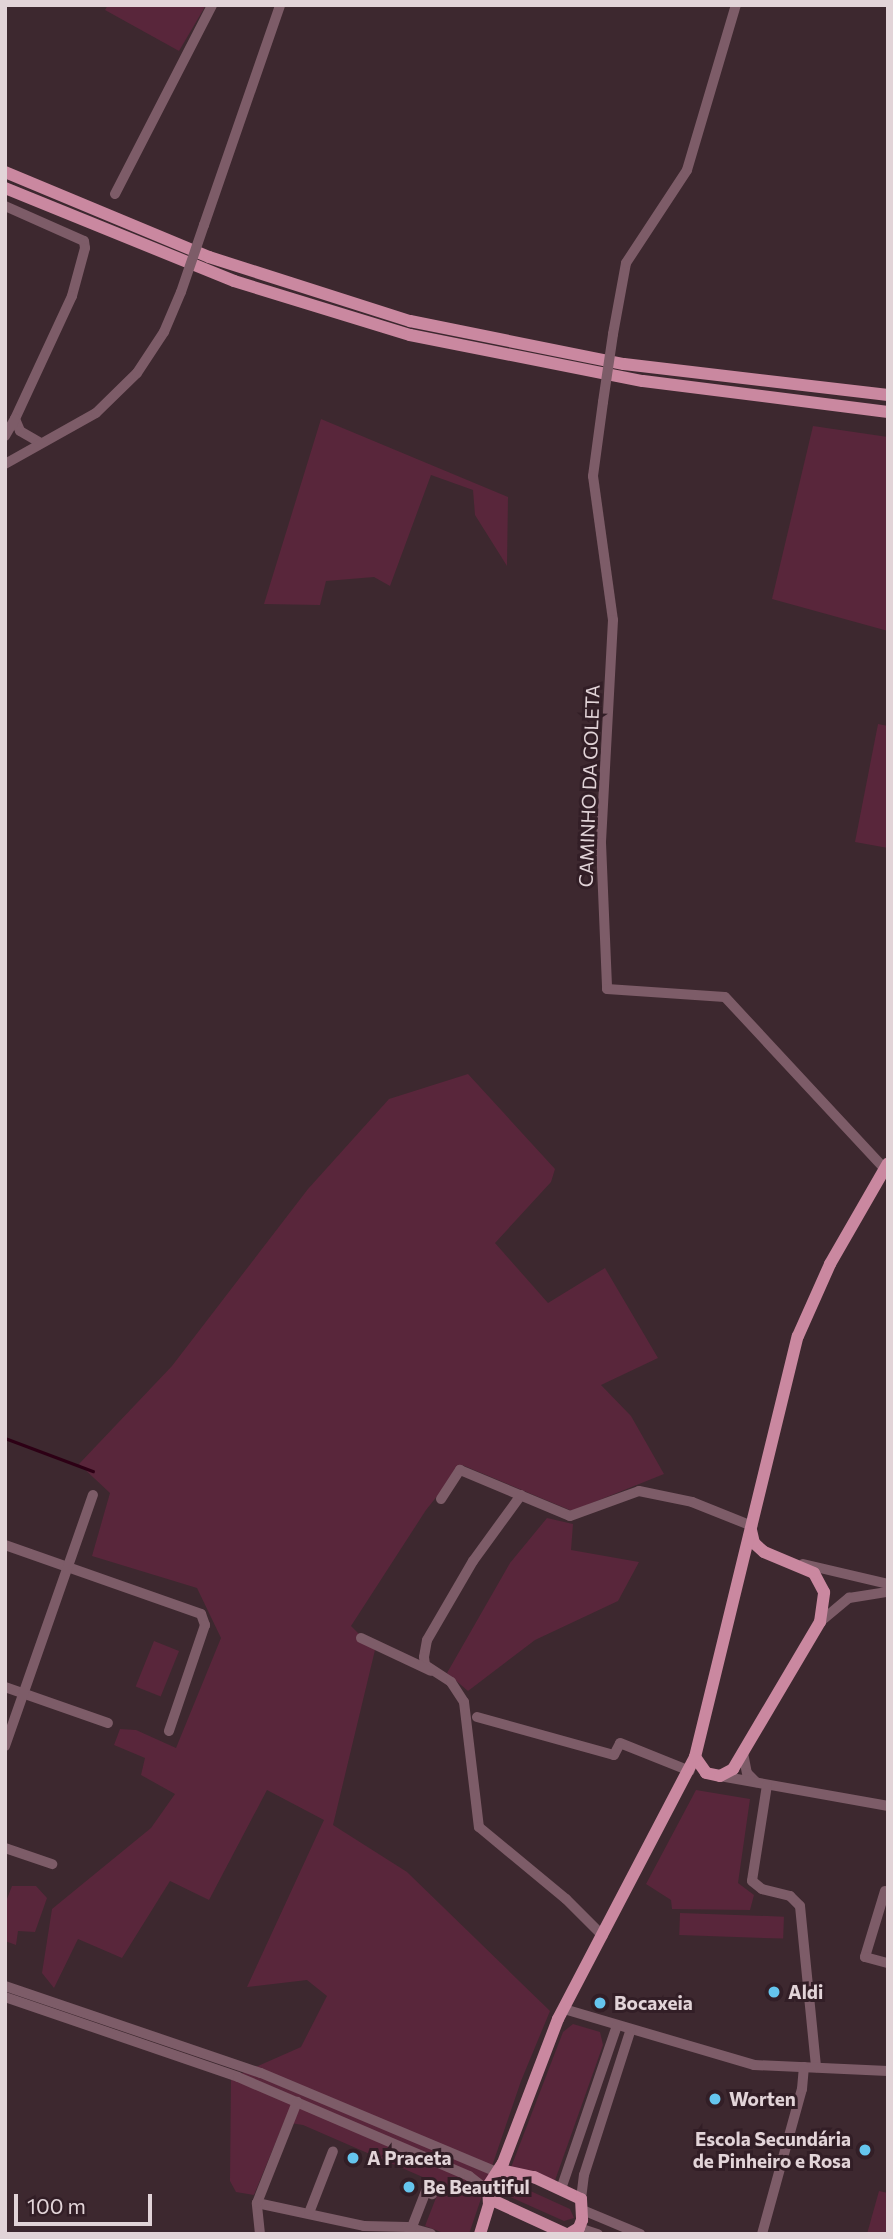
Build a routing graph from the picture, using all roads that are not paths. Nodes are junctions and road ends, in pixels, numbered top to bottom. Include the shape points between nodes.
1 (212, 5) edge
2 (280, 5) edge
3 (736, 5) edge
4 (5, 172) edge
5 (5, 188) edge
6 (115, 194) dead end
7 (5, 206) edge
8 (888, 393) edge
9 (888, 411) edge
10 (15, 419) junction
11 (5, 436) edge
12 (39, 442) junction
13 (5, 464) edge
14 (886, 1165) edge
15 (93, 1495) dead end
16 (521, 1495) junction
17 (441, 1499) dead end
18 (751, 1528) junction
19 (5, 1545) edge
20 (764, 1552) junction
21 (743, 1562) junction
22 (802, 1564) junction
23 (68, 1567) junction
24 (888, 1584) edge
25 (888, 1592) edge
26 (820, 1622) junction
27 (361, 1639) dead end
28 (434, 1672) junction
29 (5, 1687) edge
30 (24, 1693) junction
31 (477, 1717) dead end
32 (108, 1723) dead end
33 (169, 1731) dead end
34 (5, 1746) edge
35 (743, 1753) junction
36 (695, 1757) junction
37 (690, 1771) junction
38 (718, 1775) junction
39 (763, 1785) junction
40 (683, 1786) junction
41 (888, 1806) edge
42 (5, 1848) edge
43 (52, 1864) dead end
44 (885, 1891) dead end
45 (603, 1936) junction
46 (888, 1963) edge
47 (5, 1986) edge
48 (5, 1997) edge
49 (564, 2009) junction
50 (617, 2025) junction
51 (631, 2029) junction
52 (804, 2067) junction
53 (816, 2067) junction
54 (887, 2067) edge
55 (298, 2102) junction
56 (333, 2151) dead end
57 (502, 2169) junction
58 (561, 2189) junction
59 (432, 2194) dead end
60 (489, 2195) junction
61 (257, 2203) junction
62 (583, 2205) junction
63 (514, 2211) junction
64 (309, 2213) junction
65 (482, 2228) edge
66 (411, 2231) edge
67 (571, 2232) edge
68 (260, 2234) edge
69 (431, 2234) edge
70 (598, 2234) edge
71 (640, 2234) edge
72 (762, 2234) edge

1 - 6 street
2 - 12 street, bridge via 164,332 137,373 96,414
3 - 14 street, CAMINHO DA GOLETA, bridge via 687,170 626,263 593,476 613,620 601,843 607,989 724,997
4 - 8 main road via 209,257 410,321 565,354
5 - 9 main road via 234,281 410,335 630,379
7 - 10 street via 84,241 85,248 72,296
10 - 11 street
10 - 12 street via 20,431
12 - 13 street
14 - 18 main road via 830,1264 798,1336
15 - 23 street
16 - 17 street via 460,1470
16 - 18 street via 569,1516 639,1491 661,1494
16 - 28 street via 473,1561 426,1640 425,1665
18 - 20 main road via 754,1543
18 - 21 main road
19 - 23 street
20 - 21 main road
20 - 22 main road
21 - 36 main road
22 - 24 street
22 - 26 main road via 814,1573 824,1592
23 - 30 street
23 - 33 street via 201,1614 205,1625
25 - 26 street via 849,1598
26 - 35 main road
27 - 28 street
28 - 45 street via 451,1682 464,1702 479,1827
29 - 30 street
30 - 32 street
30 - 34 street
31 - 37 street via 614,1755 620,1743
35 - 38 main road via 730,1772
35 - 39 street via 747,1773
36 - 37 main road
36 - 38 main road via 703,1771
37 - 40 main road
38 - 39 street
38 - 40 main road
39 - 41 street
39 - 53 street via 752,1881 762,1889 790,1896 800,1906
40 - 45 main road
42 - 43 street
44 - 46 street via 865,1957
45 - 49 main road
47 - 57 street via 261,2073
48 - 55 street
49 - 50 street
49 - 57 main road via 541,2058
50 - 51 street
50 - 58 street
51 - 52 street via 754,2065
51 - 62 street via 584,2175
52 - 53 street
52 - 72 street
53 - 54 street
55 - 60 street via 469,2176
55 - 61 street
56 - 64 street
57 - 58 main road
57 - 60 main road
58 - 62 main road
59 - 66 street via 426,2191
60 - 63 main road
60 - 65 main road
61 - 64 street
61 - 68 street
62 - 67 main road
62 - 71 street
63 - 65 main road via 496,2213
63 - 67 main road
64 - 66 street
66 - 69 street
67 - 70 street

